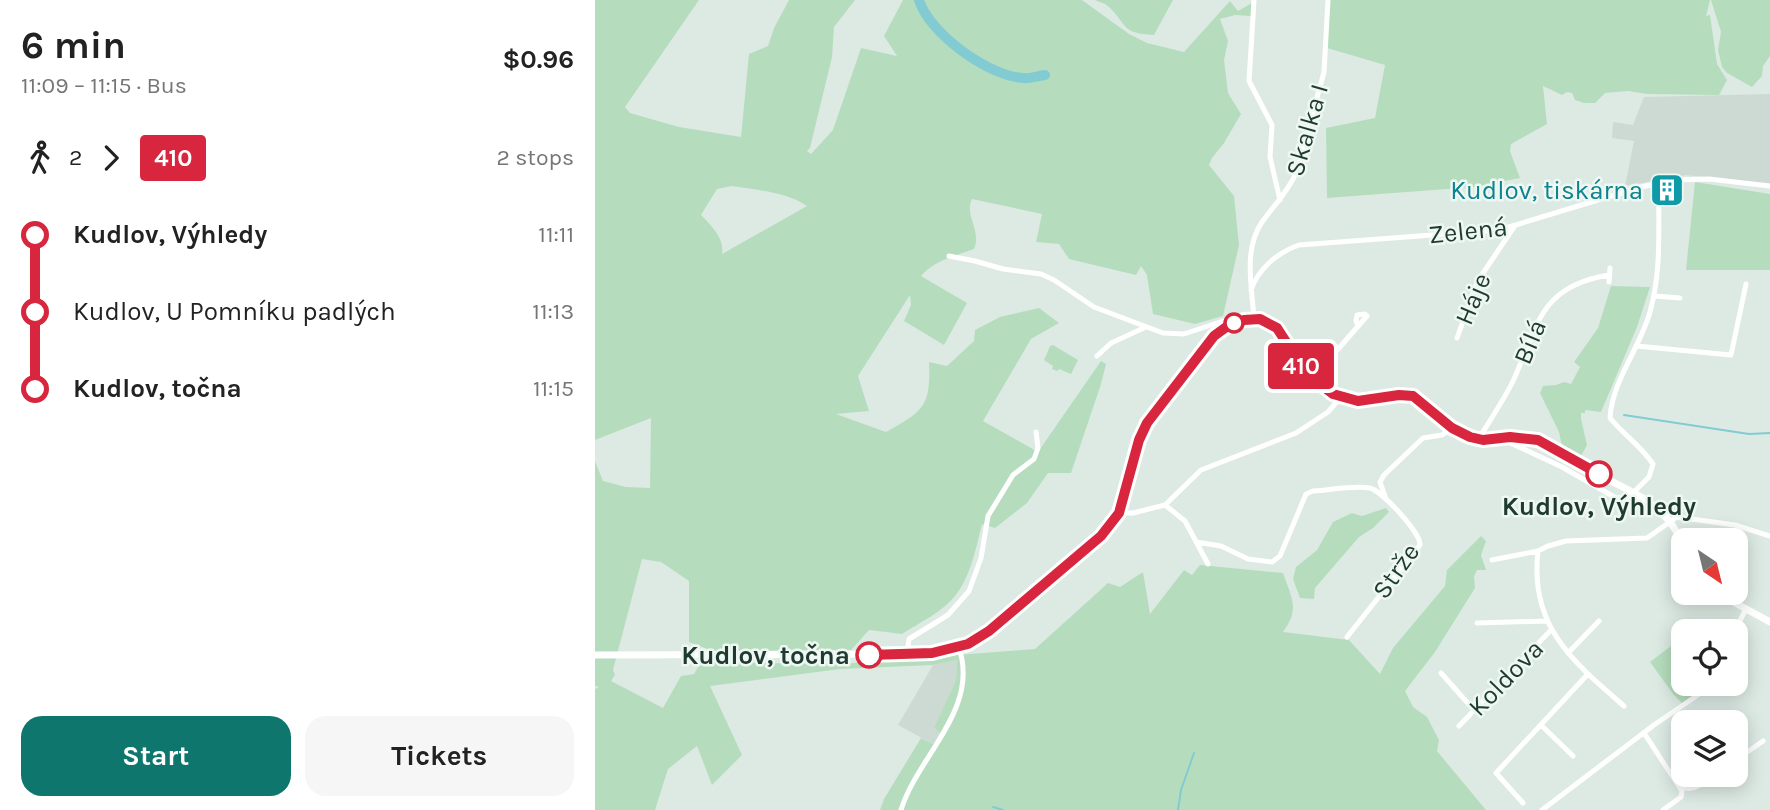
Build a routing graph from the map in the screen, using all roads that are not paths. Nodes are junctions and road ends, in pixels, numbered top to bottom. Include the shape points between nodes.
1 (1254, 0) edge
2 (1328, 0) edge
3 (1660, 183) junction
4 (1770, 186) edge
5 (1280, 200) junction
6 (1514, 227) junction
7 (949, 256) dead end
8 (1610, 268) dead end
9 (1746, 284) dead end
10 (1251, 290) junction
11 (1735, 292) dead end
12 (1744, 294) junction
13 (1654, 296) junction
14 (1680, 298) dead end
15 (1254, 319) junction
16 (1235, 323) junction
17 (1358, 326) dead end
18 (1146, 327) junction
19 (1457, 338) dead end
20 (1636, 346) junction
21 (1097, 356) dead end
22 (1312, 379) junction
23 (1341, 397) junction
24 (1452, 428) junction
25 (1036, 432) dead end
26 (1499, 439) junction
27 (1478, 440) junction
28 (1635, 493) junction
29 (1386, 499) junction
30 (1165, 505) junction
31 (1119, 513) junction
32 (1670, 520) junction
33 (1674, 528) edge
34 (1770, 536) edge
35 (1196, 542) junction
36 (1538, 551) junction
37 (1492, 561) dead end
38 (1208, 564) dead end
39 (1741, 606) edge
40 (1746, 609) junction
41 (1741, 619) edge
42 (1547, 621) junction
43 (1599, 621) dead end
44 (1770, 622) edge
45 (1477, 623) dead end
46 (1552, 629) junction
47 (1347, 636) dead end
48 (958, 648) junction
49 (1568, 653) junction
50 (907, 654) junction
51 (595, 655) edge
52 (1441, 673) dead end
53 (1587, 675) junction
54 (1697, 696) edge
55 (1624, 706) dead end
56 (1474, 710) junction
57 (1459, 726) dead end
58 (1542, 726) junction
59 (1644, 733) junction
60 (1763, 741) dead end
61 (1748, 752) edge
62 (1573, 756) dead end
63 (1671, 772) edge
64 (1681, 787) joint
65 (1697, 787) edge
66 (1523, 803) dead end
67 (901, 810) edge
68 (1542, 810) edge
69 (1663, 810) edge

1 - 5 street via 1249,81 1272,125 1270,157
2 - 5 street, Skalka I via 1324,72 1296,173
3 - 4 street, Zelená via 1709,179
3 - 6 street, Zelená
3 - 13 street
5 - 10 street, Skalka I via 1252,244
6 - 10 street, Zelená via 1299,245 1266,266
6 - 19 street, Háje via 1477,282
7 - 18 street via 1041,274 1094,307
8 - 27 street, Bílá via 1609,279 1569,289 1544,309 1510,386
9 - 12 street
10 - 15 street
11 - 12 street
12 - 20 street via 1731,355
13 - 14 street
13 - 20 street
15 - 16 street
15 - 22 street via 1277,328
16 - 18 street via 1225,319 1174,335
16 - 31 street via 1214,336 1142,432
17 - 22 street
18 - 21 street via 1111,343
20 - 28 street via 1611,402 1610,418 1653,464 1650,477
22 - 23 street
23 - 24 street via 1364,401 1413,396
23 - 30 street via 1328,412 1296,433 1201,470
24 - 27 street
24 - 29 street via 1423,438 1384,475 1380,482
25 - 50 street via 1034,459 1013,475 988,516 981,558 969,590 948,615 909,639
26 - 27 street
26 - 28 street via 1538,440
26 - 28 street via 1547,459 1616,498 1627,499
28 - 32 street
29 - 35 street via 1371,489 1309,492 1280,556 1272,562
29 - 47 street, Strže via 1419,536 1420,545
30 - 31 street
30 - 35 street via 1182,517
31 - 48 street via 1107,530 989,631
32 - 33 street
32 - 34 street via 1686,517
32 - 36 street via 1647,538 1566,541
35 - 38 street
36 - 37 street
36 - 42 street via 1539,599
39 - 40 street
40 - 41 street
40 - 44 street
42 - 45 street
42 - 46 street
43 - 49 street
46 - 49 street
46 - 56 street, Koldova
48 - 50 street
48 - 67 street via 963,674 952,717
49 - 53 street
50 - 51 street
52 - 56 street
53 - 55 street
53 - 58 street
54 - 59 street
56 - 57 street, Koldova
58 - 62 street
58 - 66 street via 1496,773
59 - 63 street
59 - 68 street
60 - 61 street
64 - 65 street
64 - 69 street via 1681,797

